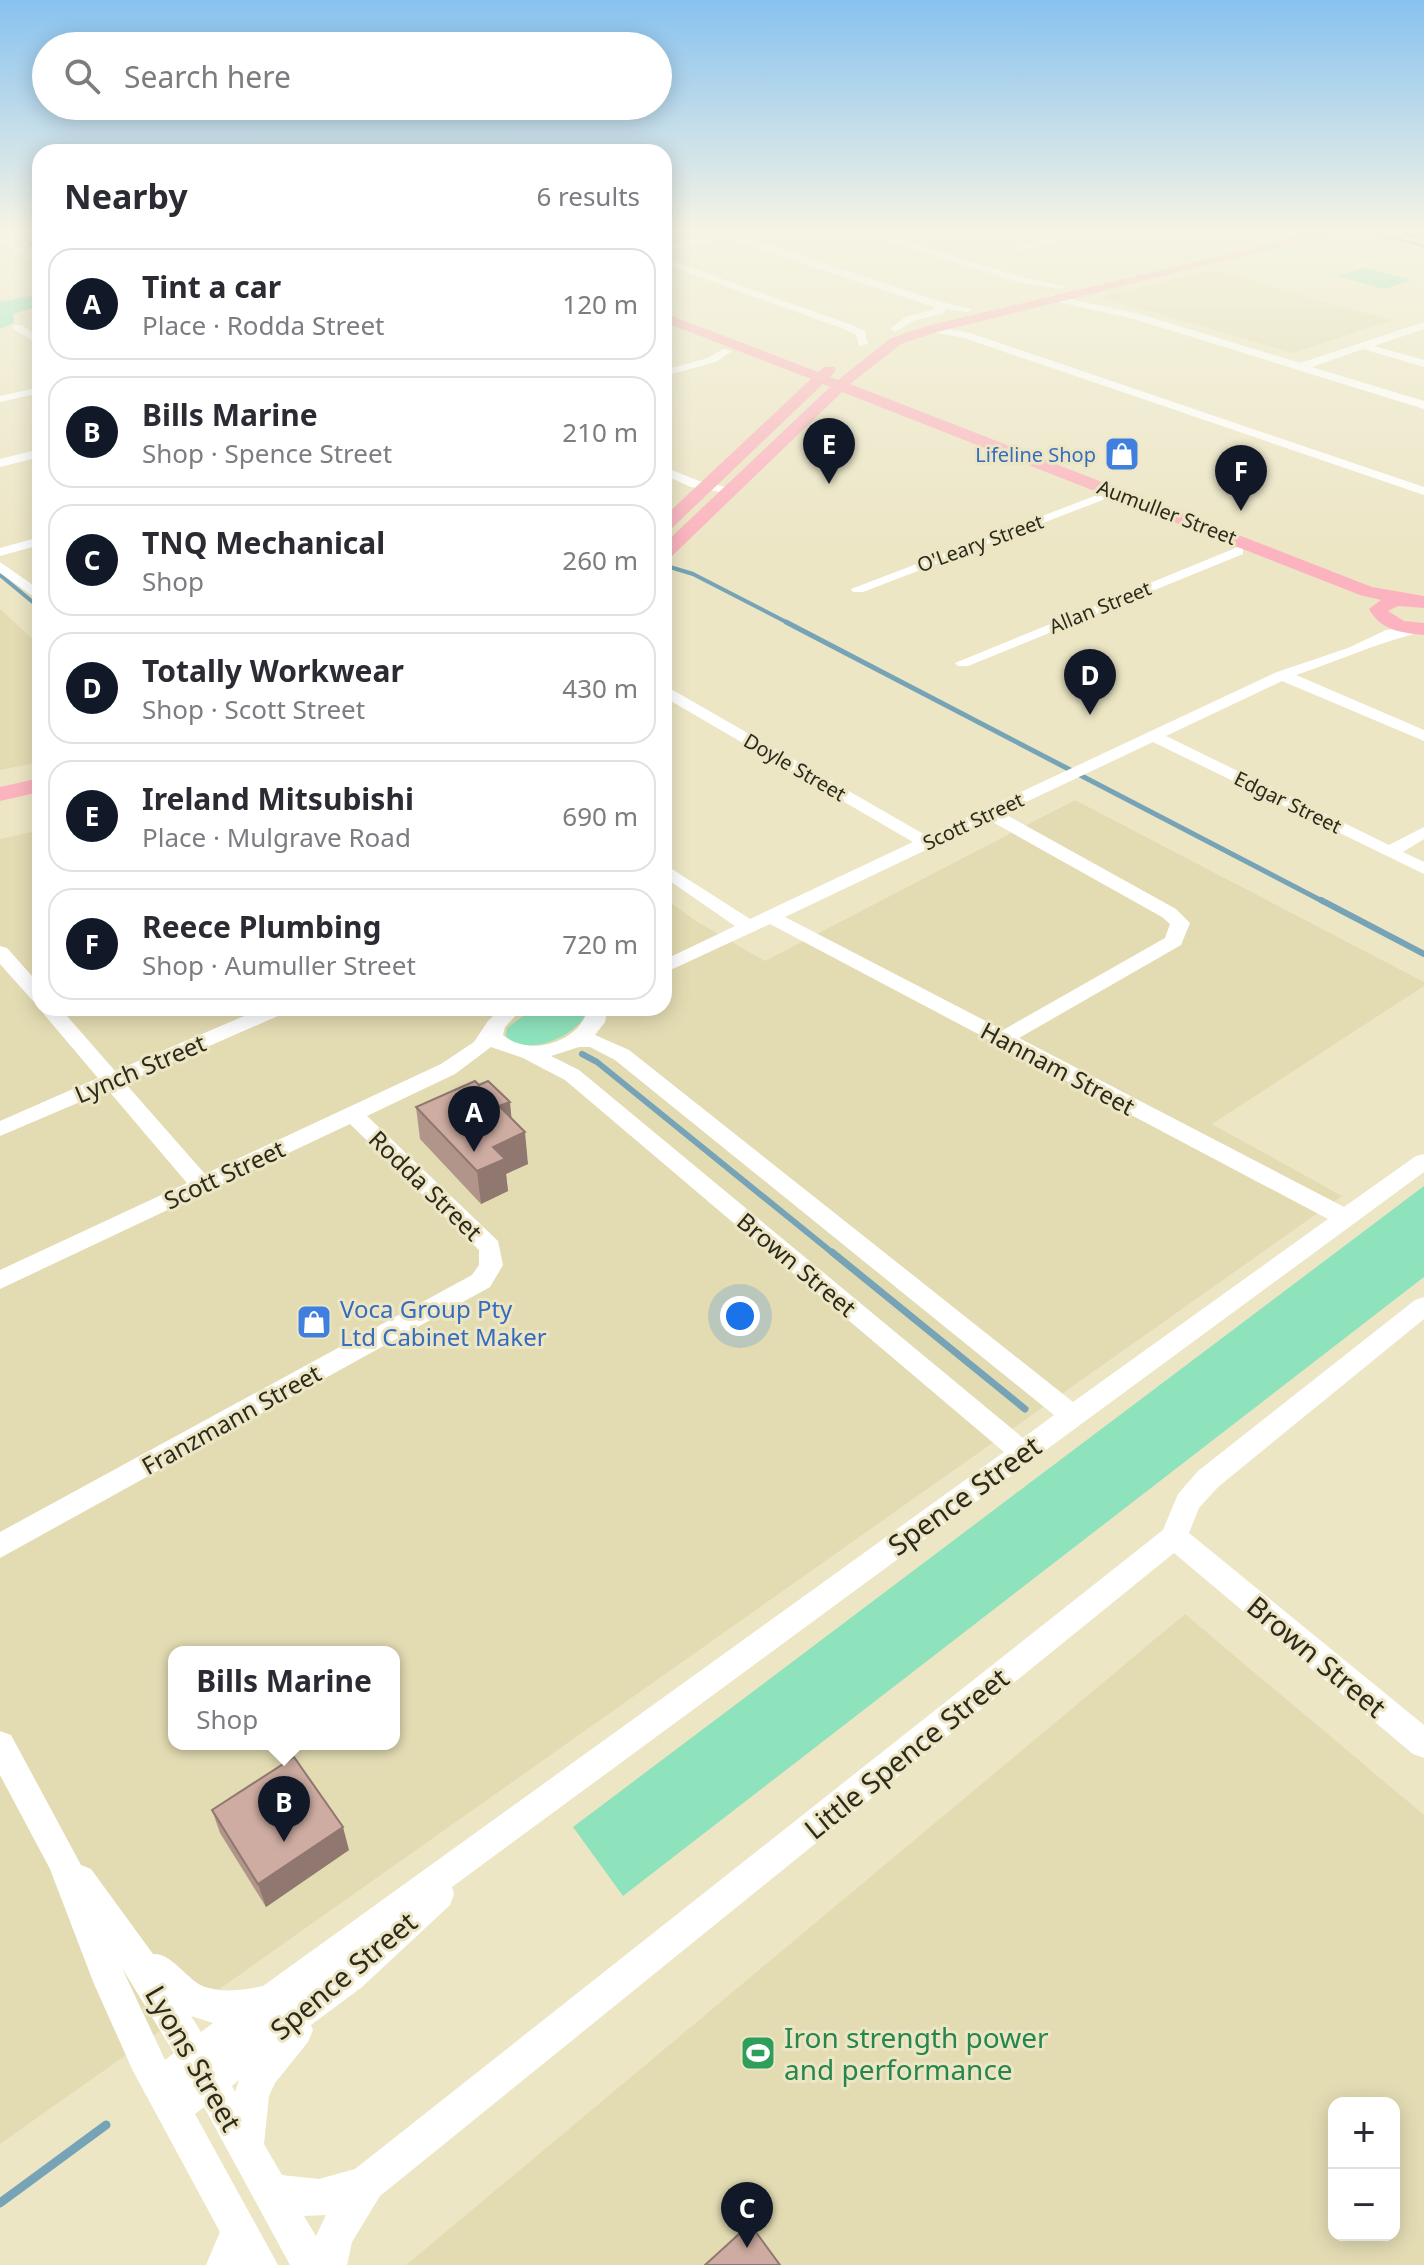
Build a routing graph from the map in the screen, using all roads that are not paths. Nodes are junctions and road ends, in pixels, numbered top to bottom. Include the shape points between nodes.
1 (694, 337) edge
2 (710, 337) edge
3 (862, 337) edge
4 (879, 337) edge
5 (912, 337) edge
6 (971, 337) edge
7 (1203, 337) edge
8 (1390, 337) edge
9 (863, 344) junction
10 (1363, 346) junction
11 (727, 351) junction
12 (747, 358) junction
13 (712, 360) junction
14 (1424, 364) edge
15 (1300, 367) junction
16 (832, 368) junction
17 (672, 371) edge
18 (838, 388) junction
19 (32, 392) edge
20 (0, 399) edge
21 (820, 405) junction
22 (1424, 405) edge
23 (905, 420) junction
24 (963, 433) junction
25 (32, 455) edge
26 (1000, 458) junction
27 (0, 463) edge
28 (672, 474) edge
29 (707, 486) junction
30 (733, 490) junction
31 (1424, 491) edge
32 (1102, 498) junction
33 (672, 519) edge
34 (32, 543) edge
35 (672, 547) edge
36 (1238, 551) junction
37 (0, 553) edge
38 (0, 566) edge
39 (32, 579) edge
40 (858, 589) dead end
41 (32, 591) edge
42 (1416, 600) edge
43 (1380, 614) junction
44 (1420, 629) edge
45 (963, 663) dead end
46 (1282, 675) junction
47 (672, 695) edge
48 (1153, 736) junction
49 (1424, 736) edge
50 (32, 787) edge
51 (0, 794) edge
52 (32, 804) edge
53 (0, 811) edge
54 (990, 813) junction
55 (1424, 832) edge
56 (927, 843) junction
57 (1389, 852) junction
58 (1424, 869) edge
59 (672, 875) edge
60 (771, 917) junction
61 (748, 927) junction
62 (0, 953) edge
63 (672, 963) edge
64 (32, 988) edge
65 (56, 1016) edge
66 (261, 1016) edge
67 (488, 1016) edge
68 (502, 1016) edge
69 (596, 1016) edge
70 (601, 1016) edge
71 (492, 1031) junction
72 (1003, 1039) junction
73 (571, 1042) junction
74 (525, 1053) junction
75 (622, 1055) junction
76 (448, 1069) junction
77 (572, 1075) junction
78 (113, 1080) junction
79 (353, 1114) junction
80 (0, 1129) edge
81 (1424, 1161) edge
82 (202, 1185) junction
83 (1346, 1218) junction
84 (493, 1259) joint
85 (0, 1280) edge
86 (1424, 1306) edge
87 (1072, 1415) junction
88 (1023, 1453) junction
89 (1174, 1537) junction
90 (0, 1546) edge
91 (1419, 1731) edge
92 (0, 1745) edge
93 (506, 1830) junction
94 (63, 1861) junction
95 (111, 1923) junction
96 (350, 1975) junction
97 (277, 2000) junction
98 (203, 2071) junction
99 (166, 2097) junction
100 (246, 2150) junction
101 (367, 2183) junction
102 (269, 2191) junction
103 (232, 2249) edge
104 (259, 2265) edge
105 (311, 2265) edge
106 (328, 2265) edge

1 - 11 main road, Aumuller Street
2 - 16 main road, Aumuller Street via 777,361
3 - 9 street
4 - 9 main road
5 - 18 main road via 887,346
6 - 31 street
7 - 15 street
8 - 10 street
9 - 16 main road
10 - 14 street
10 - 15 street
11 - 12 main road, Aumuller Street
11 - 13 street
12 - 13 street
12 - 16 main road, Aumuller Street
13 - 17 street
15 - 22 street
16 - 18 main road, Aumuller Street
16 - 29 main road
18 - 21 main road
18 - 23 main road, Aumuller Street
18 - 24 main road, Aumuller Street
19 - 20 street
21 - 23 main road via 859,407
21 - 30 main road
23 - 26 main road, Aumuller Street
24 - 26 main road via 957,437
24 - 42 main road, Aumuller Street via 1366,591
25 - 27 street
26 - 32 main road, Aumuller Street
28 - 29 street
29 - 30 street
29 - 33 main road
30 - 35 main road
32 - 36 main road, Aumuller Street
32 - 40 street, O'Leary Street
34 - 37 street
36 - 43 main road, Aumuller Street via 1350,594
36 - 45 street, Allan Street
37 - 39 street
38 - 41 street
42 - 43 main road via 1381,605
43 - 44 main road, Aumuller Street
43 - 46 street, Scott Street via 1374,623
44 - 46 street, Scott Street via 1391,633
46 - 48 street, Scott Street
46 - 49 street
47 - 56 street, Doyle Street
48 - 54 street, Scott Street
48 - 57 street, Edgar Street
50 - 51 main road
52 - 53 main road
54 - 56 street, Scott Street
54 - 72 street via 1180,923 1174,941
55 - 57 street
56 - 60 street, Scott Street
57 - 58 street, Edgar Street
59 - 61 street
60 - 61 street, Scott Street
60 - 72 street, Hannam Street
61 - 63 street, Scott Street
62 - 64 street
65 - 78 street
66 - 78 street, Lynch Street
67 - 71 street
68 - 71 street, Scott Street
69 - 73 street
70 - 75 street via 606,1035
71 - 74 street, Brown Street via 500,1046
71 - 76 street, Scott Street via 481,1047
72 - 83 street, Hannam Street
73 - 74 street, Scott Street
73 - 75 street via 594,1041
73 - 77 street via 560,1056
74 - 76 street, Scott Street
74 - 77 street, Brown Street
75 - 87 street
76 - 79 street, Scott Street
77 - 88 street, Brown Street
78 - 80 street, Lynch Street
78 - 82 street
79 - 82 street, Scott Street
79 - 84 street, Rodda Street via 490,1247
81 - 83 street, Spence Street
82 - 85 street, Scott Street
83 - 87 street, Spence Street
84 - 90 street, Franzmann Street via 481,1281
86 - 89 street, Little Spence Street via 1208,1479 1188,1502
87 - 88 street, Spence Street
88 - 93 street, Spence Street
89 - 91 street, Brown Street
89 - 101 street, Little Spence Street
92 - 94 street, Lyons Street
93 - 96 street, Spence Street
93 - 97 street, Spence Street
94 - 95 street, Lyons Street
94 - 99 street, Lyons Street via 111,1984
95 - 97 street via 190,2001 232,2007
95 - 98 street, Lyons Street
96 - 98 street, Spence Street
96 - 100 street via 287,2038 256,2078 247,2107
97 - 98 street, Spence Street
98 - 99 street, Spence Street
98 - 100 street, Lyons Street
99 - 103 street, Lyons Street
100 - 102 street, Lyons Street
101 - 102 street, Little Spence Street via 309,2200
101 - 106 street, Little Spence Street via 335,2235
102 - 105 street, Lyons Street
103 - 104 street, Lyons Street

